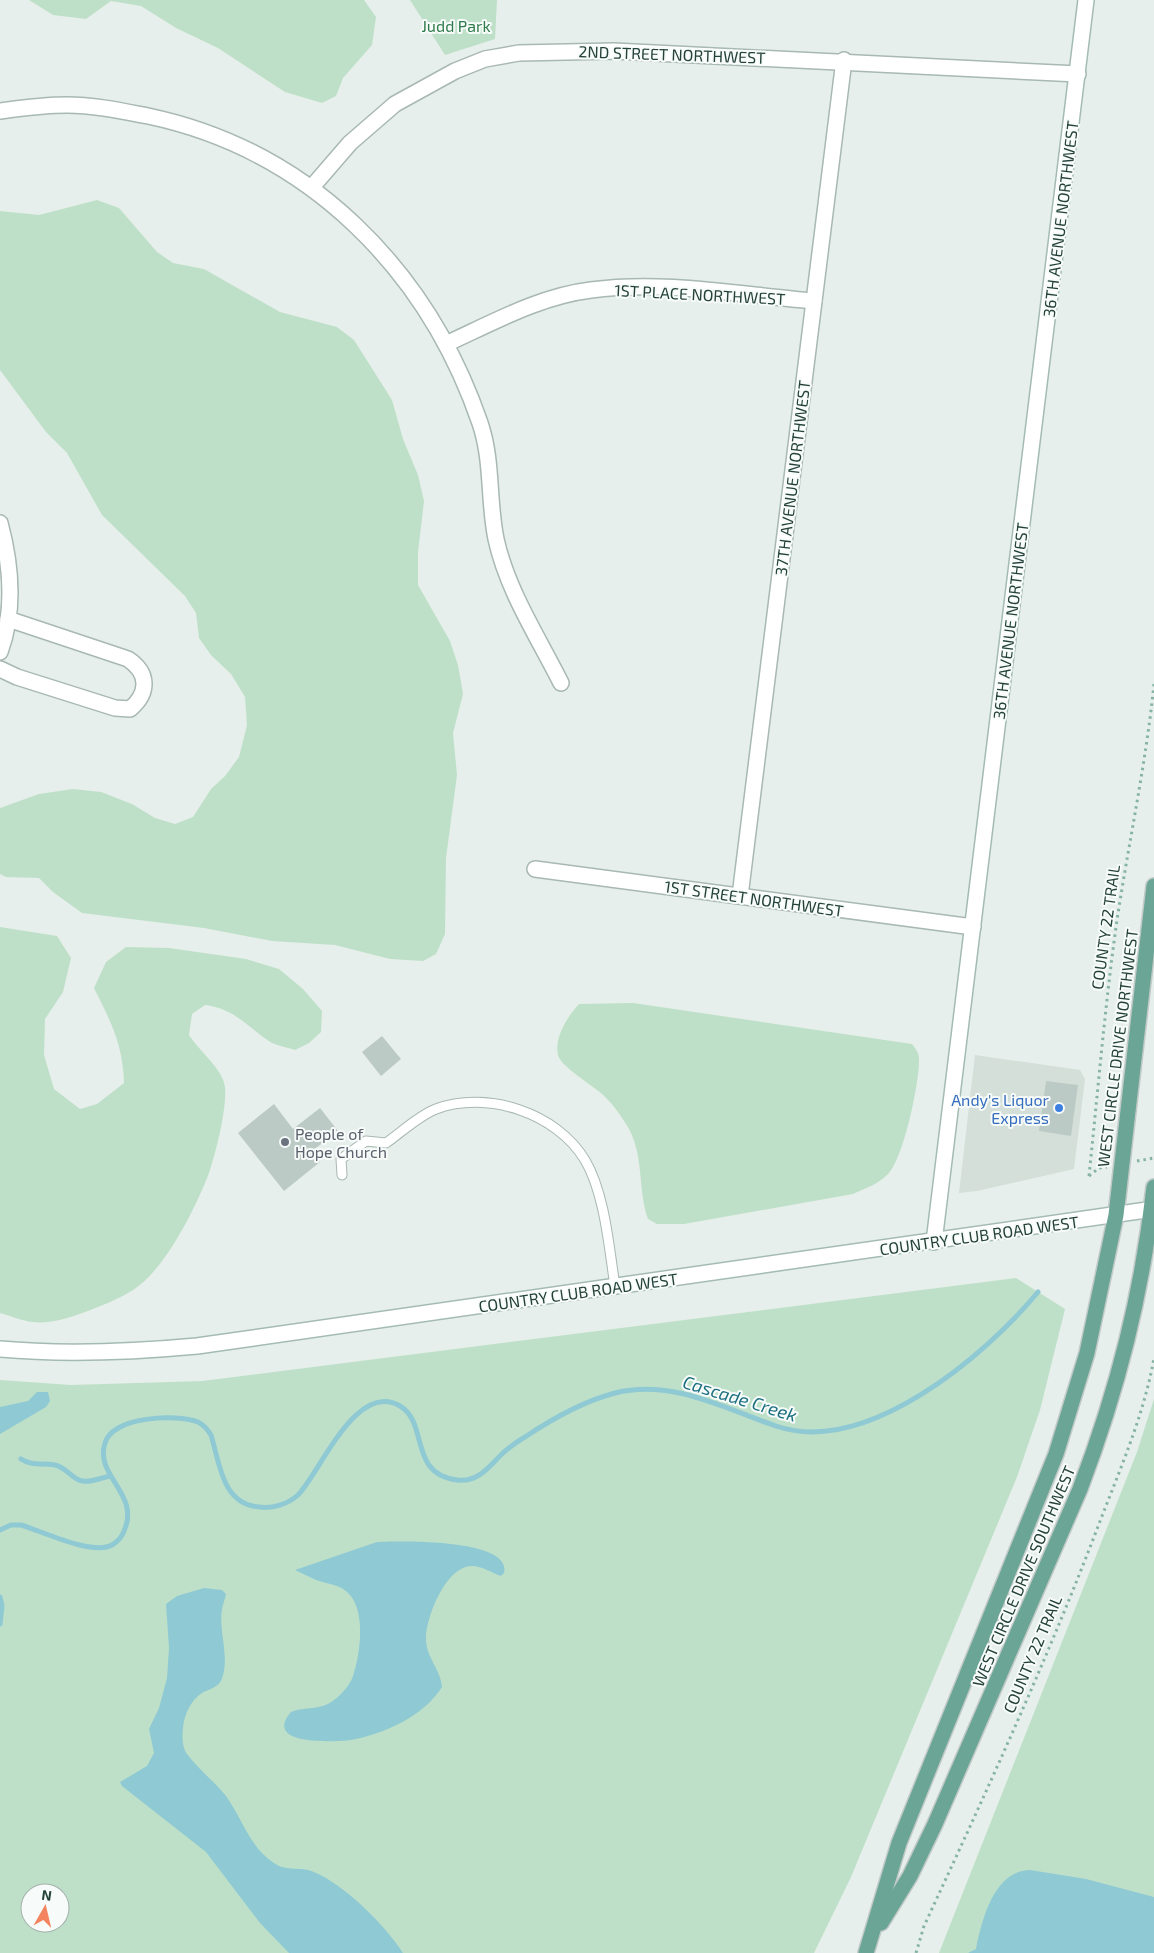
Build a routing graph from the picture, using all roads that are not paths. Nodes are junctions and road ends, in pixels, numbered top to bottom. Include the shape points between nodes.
1 (1086, 0) edge
2 (844, 60) junction
3 (1078, 74) junction
4 (0, 111) edge
5 (312, 187) junction
6 (814, 301) junction
7 (446, 344) junction
8 (0, 523) edge
9 (8, 619) junction
10 (0, 652) edge
11 (0, 669) edge
12 (561, 683) dead end
13 (535, 869) dead end
14 (1154, 886) edge
15 (740, 896) junction
16 (973, 927) junction
17 (342, 1175) dead end
18 (1154, 1187) edge
19 (1153, 1209) edge
20 (1116, 1215) junction
21 (934, 1242) junction
22 (615, 1286) junction
23 (0, 1348) edge
24 (873, 1937) junction
25 (866, 1953) edge

1 - 3 street, 36TH AVENUE NORTHWEST
2 - 3 street, 2ND STREET NORTHWEST
2 - 5 street, 2ND STREET NORTHWEST via 614,51 518,53 485,59 455,71 394,104 350,144
2 - 6 street, 37TH AVENUE NORTHWEST
3 - 16 street, 36TH AVENUE NORTHWEST
4 - 5 street via 69,105 172,121 204,130 268,160
5 - 7 street via 373,241 421,302
6 - 7 street, 1ST PLACE NORTHWEST via 650,288 590,290 518,311
6 - 15 street, 37TH AVENUE NORTHWEST
7 - 12 street via 480,425 488,456 496,540 506,572
8 - 9 street via 10,582
9 - 10 street
9 - 11 street via 128,659 139,666 144,676 143,692 130,709 115,708
13 - 15 street, 1ST STREET NORTHWEST
14 - 20 main road, WEST CIRCLE DRIVE NORTHWEST
15 - 16 street, 1ST STREET NORTHWEST
16 - 21 street, 36TH AVENUE NORTHWEST
17 - 22 lane via 341,1159 366,1141 386,1143 436,1110 464,1103 505,1106 536,1117 576,1148 592,1175
18 - 19 main road
19 - 20 street, COUNTRY CLUB ROAD WEST
19 - 24 main road, WEST CIRCLE DRIVE SOUTHWEST via 1128,1341 1106,1421 1089,1466 935,1824 910,1876
20 - 21 street, COUNTRY CLUB ROAD WEST
20 - 24 main road, WEST CIRCLE DRIVE SOUTHWEST via 1096,1319 1067,1422 899,1843
21 - 22 street, COUNTRY CLUB ROAD WEST
22 - 23 street, COUNTRY CLUB ROAD WEST via 197,1346 86,1352
24 - 25 main road, WEST CIRCLE DRIVE SOUTHWEST

